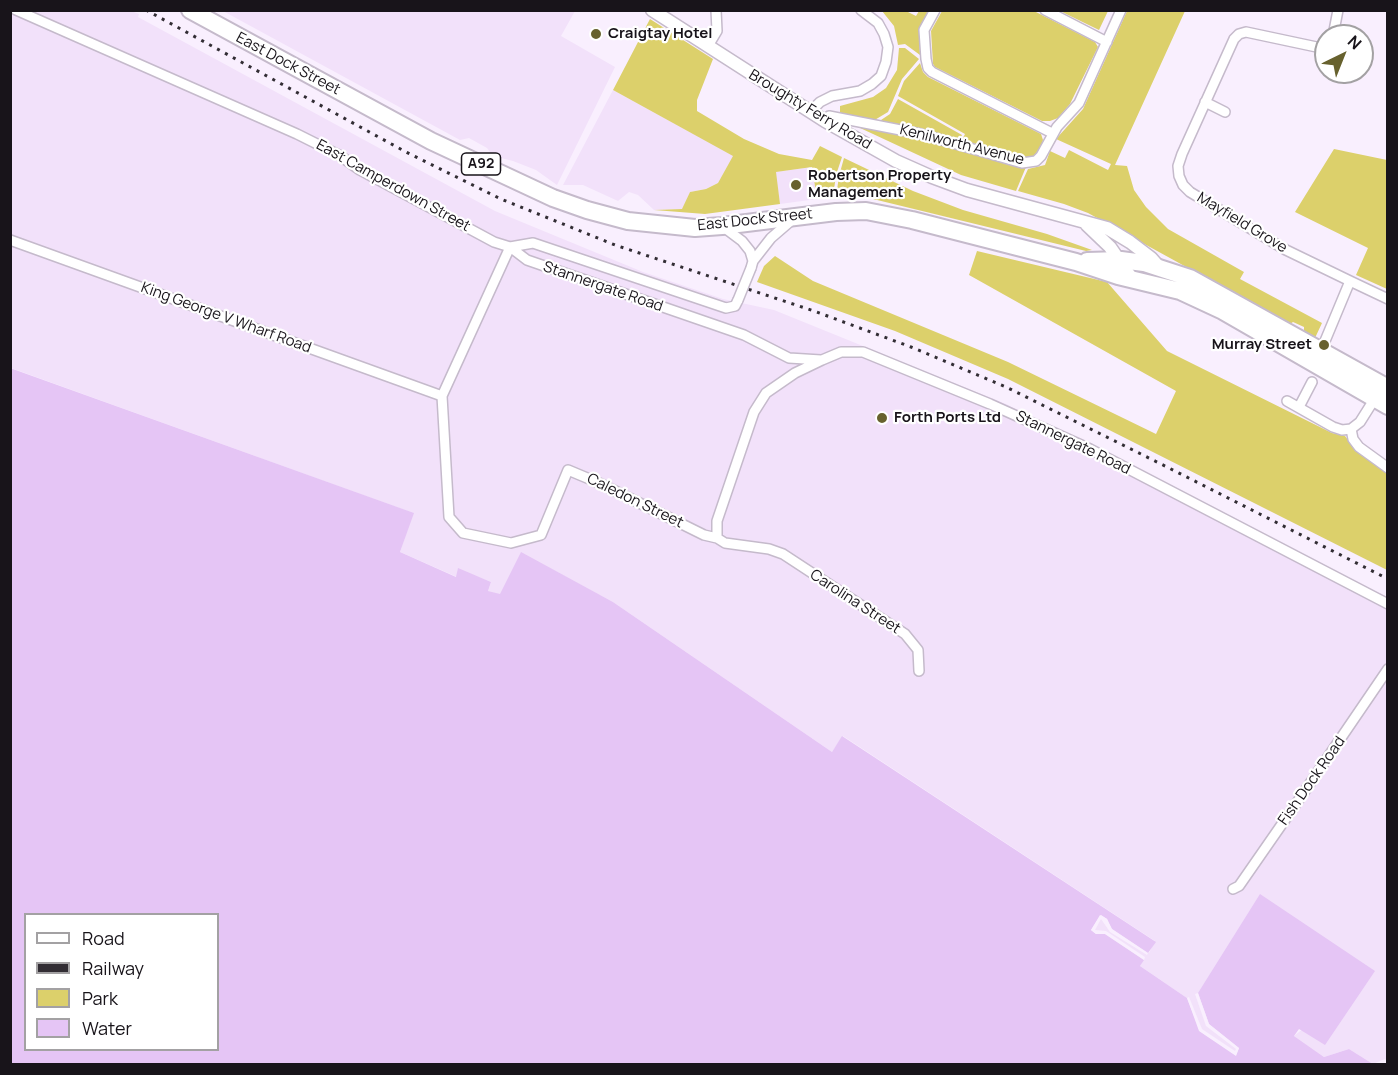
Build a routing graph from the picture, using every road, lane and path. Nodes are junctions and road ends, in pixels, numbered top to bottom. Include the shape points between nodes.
1 (16, 10) edge
2 (652, 10) edge
3 (716, 10) edge
4 (861, 10) edge
5 (935, 10) edge
6 (1045, 10) edge
7 (1120, 10) edge
8 (200, 13) edge
9 (1107, 42) junction
10 (708, 46) junction
11 (1314, 46) edge
12 (1205, 102) junction
13 (810, 112) junction
14 (1225, 112) dead end
15 (825, 121) junction
16 (1052, 134) junction
17 (798, 215) junction
18 (1082, 221) junction
19 (722, 226) junction
20 (10, 240) edge
21 (510, 247) junction
22 (1120, 260) junction
23 (1076, 262) junction
24 (752, 264) junction
25 (1158, 266) junction
26 (1132, 279) junction
27 (1350, 281) junction
28 (1388, 299) edge
29 (1324, 340) dead end
30 (822, 360) junction
31 (1312, 382) dead end
32 (1383, 394) edge
33 (442, 396) junction
34 (1287, 400) dead end
35 (1299, 407) junction
36 (1351, 429) junction
37 (1388, 468) edge
38 (717, 538) junction
39 (769, 549) joint
40 (1388, 604) edge
41 (1388, 669) edge
42 (919, 671) dead end
43 (1233, 889) dead end

1 - 21 street, East Camperdown Street via 297,134 467,228
2 - 10 street, Broughty Ferry Road
3 - 10 street via 717,31
4 - 13 street via 878,22 888,47 881,76 860,91 819,102
5 - 16 street via 924,30 928,68
6 - 9 street
7 - 9 street, Kenilworth Avenue
8 - 19 highway, East Dock Street / A92 via 431,141 553,198 586,210 657,225
9 - 16 street, Kenilworth Avenue via 1079,103
10 - 13 street, Broughty Ferry Road
11 - 12 street, Mayfield Grove via 1246,32 1239,34
12 - 14 street
12 - 27 street, Mayfield Grove via 1178,166 1183,184 1286,250
13 - 15 street, Broughty Ferry Road
15 - 16 street, Kenilworth Avenue via 829,116 912,132 1022,163 1036,161
15 - 18 street, Broughty Ferry Road via 932,177
17 - 19 highway, East Dock Street / A92
17 - 23 highway, East Dock Street / A92 via 866,212
17 - 24 street, East Camperdown Street via 771,238
18 - 22 street, Broughty Ferry Road
18 - 25 street, Broughty Ferry Road via 1107,228
19 - 24 street via 750,251
20 - 33 street, King George V Wharf Road
21 - 24 street, East Camperdown Street, bridge via 533,243 726,308 735,306
21 - 30 street, Stannergate Road via 527,260 744,335 789,358
21 - 33 street
22 - 23 highway, East Dock Street / A92
22 - 25 highway, Broughty Ferry Road / A92
22 - 26 street, Broughty Ferry Road
23 - 26 highway, East Dock Street / A92
25 - 32 highway, Broughty Ferry Road / A92 via 1190,278
26 - 32 highway, A92 via 1203,301
27 - 28 street
27 - 29 street
30 - 38 street via 766,393 754,412 717,521
30 - 40 street, Stannergate Road via 841,352 863,352 990,404 1090,449
31 - 35 street
32 - 36 street
33 - 38 street, Caledon Street via 449,517 463,532 511,543 541,535 568,470 704,536
34 - 35 street
35 - 36 street via 1333,427
36 - 37 street via 1359,447
38 - 39 street, Caledon Street via 725,543
39 - 42 street, Carolina Street via 783,554 905,634 918,650
41 - 43 street, Fish Dock Road via 1239,886

